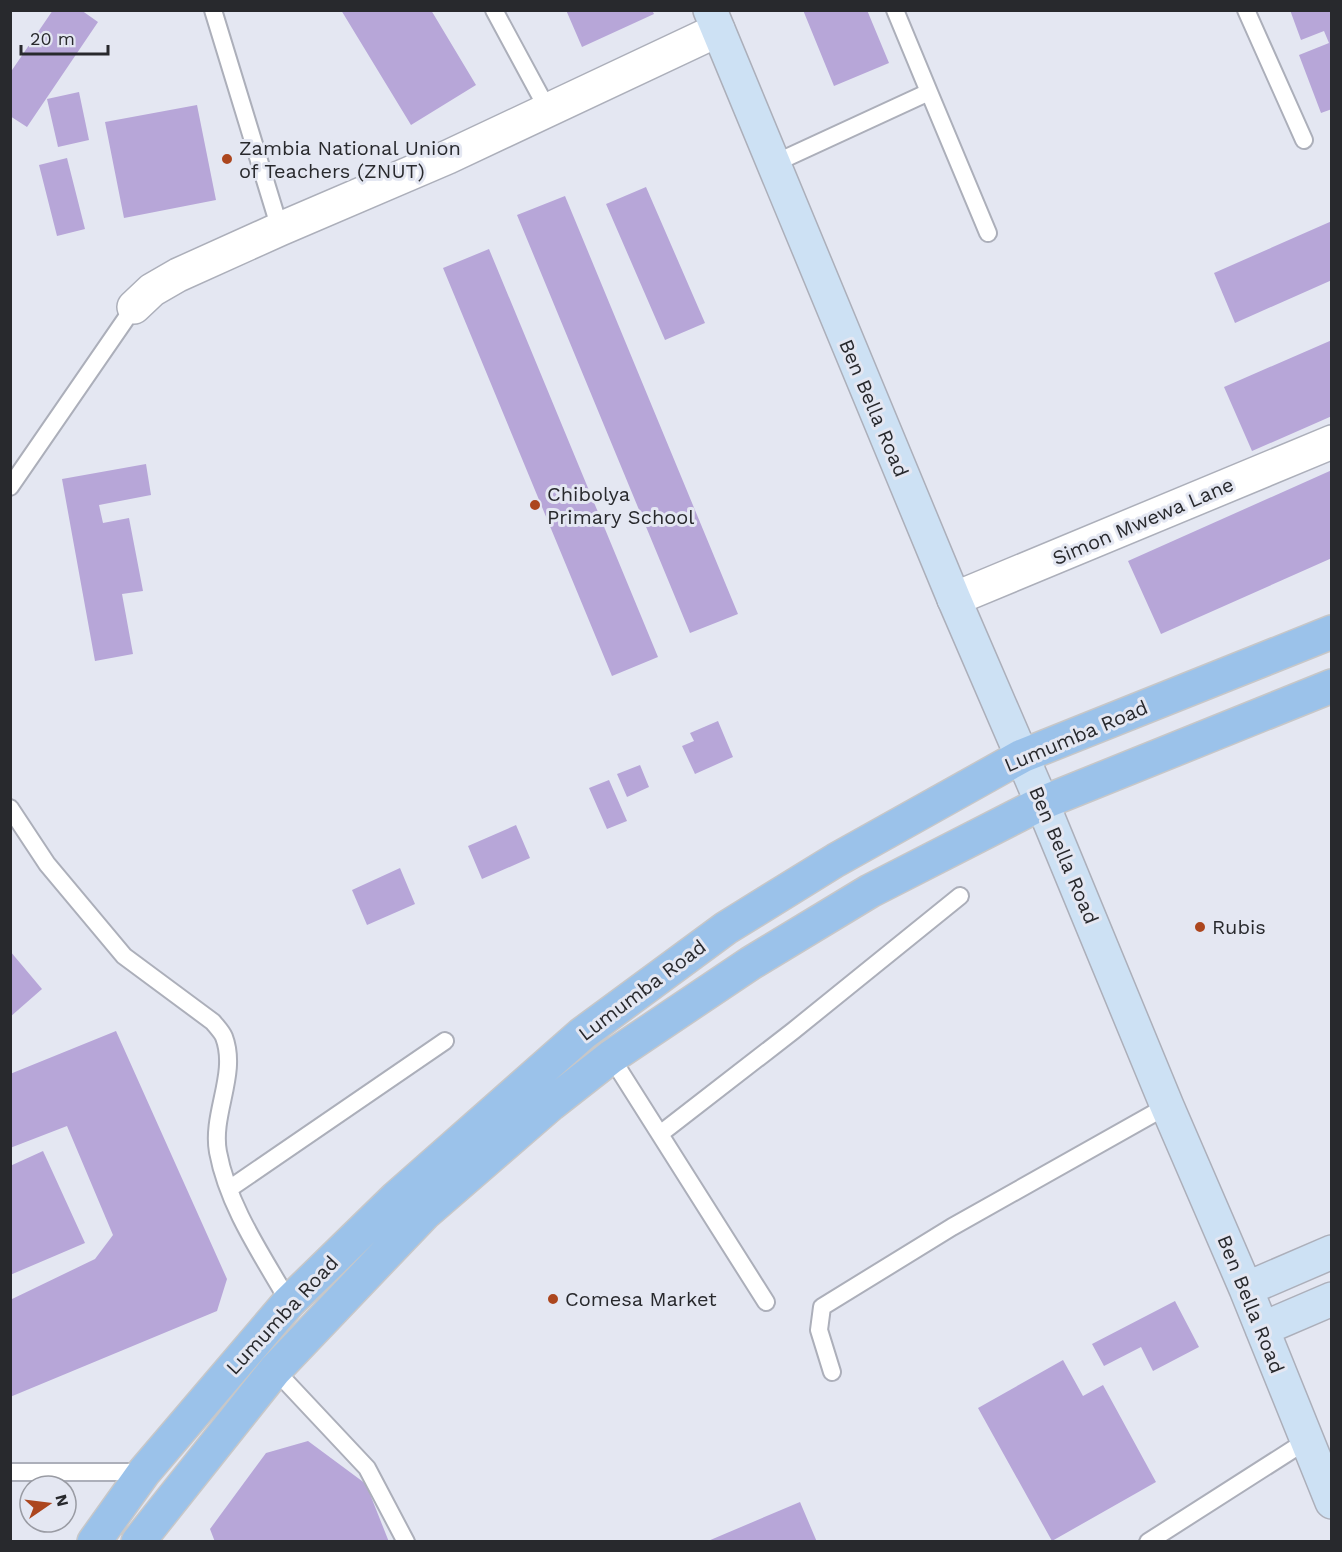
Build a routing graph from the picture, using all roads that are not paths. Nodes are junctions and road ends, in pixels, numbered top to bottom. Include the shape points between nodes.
1 (213, 10) edge
2 (494, 10) edge
3 (895, 10) edge
4 (1246, 10) edge
5 (714, 20) edge
6 (929, 92) junction
7 (548, 110) junction
8 (1304, 140) dead end
9 (773, 164) junction
10 (280, 229) junction
11 (988, 233) dead end
12 (134, 307) joint
13 (1332, 442) edge
14 (10, 487) edge
15 (954, 599) junction
16 (1332, 632) edge
17 (1332, 686) edge
18 (1022, 756) junction
19 (1042, 803) junction
20 (10, 808) edge
21 (960, 896) dead end
22 (445, 1041) dead end
23 (611, 1058) junction
24 (1167, 1106) junction
25 (660, 1134) junction
26 (229, 1189) junction
27 (1332, 1252) edge
28 (1246, 1289) junction
29 (1332, 1299) edge
30 (289, 1302) junction
31 (766, 1302) dead end
32 (1262, 1329) junction
33 (275, 1370) junction
34 (832, 1372) dead end
35 (1306, 1441) junction
36 (10, 1472) edge
37 (144, 1472) junction
38 (1329, 1489) edge
39 (146, 1537) edge
40 (94, 1542) edge
41 (406, 1542) edge
42 (1148, 1542) edge

1 - 10 lane
2 - 7 lane
3 - 6 lane
4 - 8 lane
5 - 7 street
5 - 9 main road, Ben Bella Road
6 - 9 lane
6 - 11 lane
7 - 10 street
9 - 15 main road, Ben Bella Road
10 - 12 street via 178,275 152,290
12 - 14 lane
13 - 15 street, Simon Mwewa Lane
15 - 18 main road, Ben Bella Road
16 - 18 main road, Lumumba Road
17 - 19 main road, Lumumba Road
18 - 19 main road, Ben Bella Road
18 - 30 main road, Lumumba Road via 836,860 726,928 582,1034 396,1198
19 - 23 main road, Lumumba Road via 870,891 751,963
19 - 24 main road, Ben Bella Road
20 - 26 lane via 47,864 124,956 213,1022 223,1035 227,1066 217,1128 218,1151
21 - 25 lane
22 - 26 lane
23 - 25 lane
23 - 33 main road, Lumumba Road via 423,1214
24 - 28 main road, Ben Bella Road
24 - 34 lane via 952,1227 822,1307 819,1330
25 - 31 lane
26 - 30 lane
27 - 28 main road
28 - 32 main road, Ben Bella Road
29 - 32 main road
30 - 37 main road, Lumumba Road
32 - 35 main road, Ben Bella Road
33 - 39 main road, Lumumba Road
33 - 41 lane via 367,1468
35 - 38 main road, Ben Bella Road
35 - 42 lane
36 - 37 lane
37 - 40 main road, Lumumba Road

